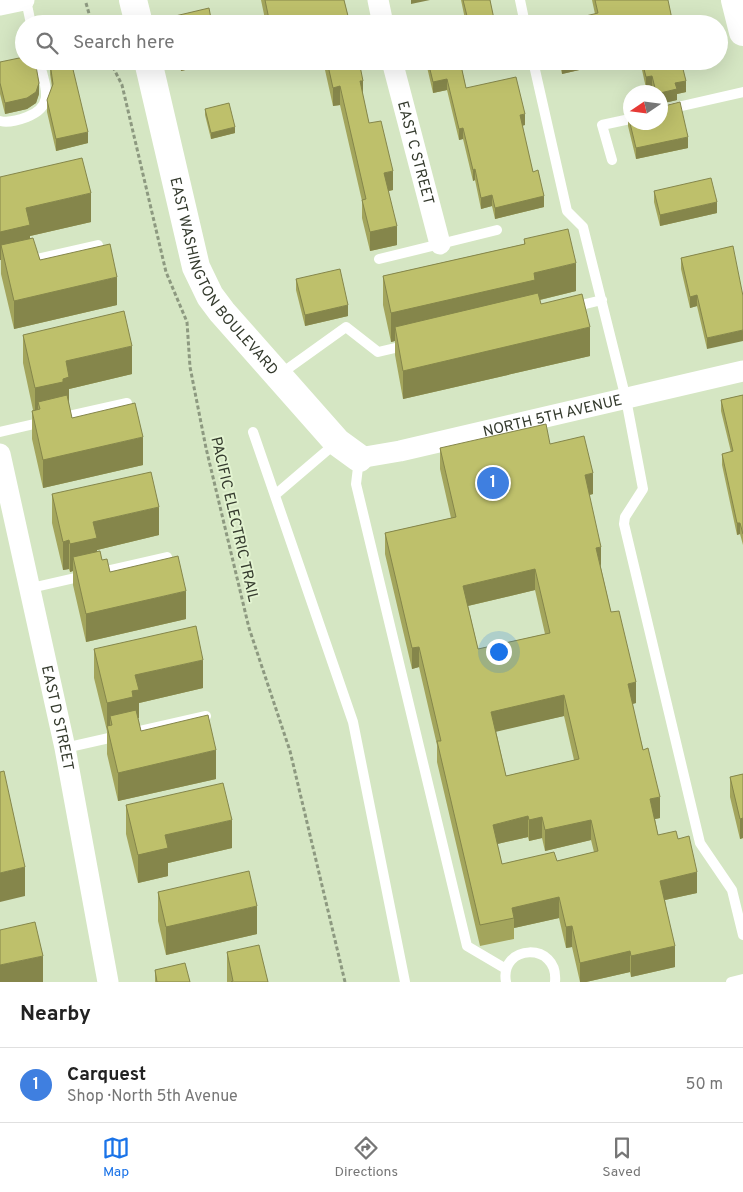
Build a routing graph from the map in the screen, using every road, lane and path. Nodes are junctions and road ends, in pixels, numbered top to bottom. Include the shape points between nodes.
1 (133, 0) edge
2 (378, 0) edge
3 (520, 0) edge
4 (735, 0) edge
5 (16, 2) edge
6 (86, 3) dead end
7 (25, 15) edge
8 (89, 15) edge
9 (137, 15) edge
10 (381, 15) edge
11 (523, 15) edge
12 (743, 32) edge
13 (41, 70) edge
14 (114, 70) edge
15 (150, 70) edge
16 (394, 70) edge
17 (535, 70) edge
18 (743, 92) edge
19 (668, 109) edge
20 (0, 121) edge
21 (623, 121) edge
22 (612, 160) dead end
23 (496, 230) dead end
24 (440, 244) junction
25 (98, 245) edge
26 (379, 259) dead end
27 (18, 263) edge
28 (602, 300) junction
29 (562, 309) edge
30 (417, 343) edge
31 (743, 371) edge
32 (278, 376) junction
33 (626, 399) junction
34 (127, 403) edge
35 (0, 432) edge
36 (253, 432) dead end
37 (337, 442) junction
38 (0, 454) edge
39 (359, 458) junction
40 (275, 496) junction
41 (167, 557) edge
42 (31, 588) junction
43 (206, 716) edge
44 (65, 748) junction
45 (743, 935) edge
46 (506, 969) junction
47 (743, 979) edge
48 (108, 982) edge
49 (345, 982) edge
50 (405, 982) edge
51 (506, 982) edge
52 (555, 982) edge
53 (731, 982) edge

1 - 9 street
2 - 10 street
3 - 11 lane
4 - 12 street
5 - 7 lane
6 - 8 path
13 - 20 lane via 46,104 39,113 23,119
14 - 49 path, PACIFIC ELECTRIC TRAIL via 122,85 166,272 187,322 190,367 206,448 249,628 290,751
15 - 32 street, EAST WASHINGTON BOULEVARD via 202,282 222,312
16 - 24 street, EAST C STREET
17 - 28 lane via 566,211 583,227
18 - 19 lane
21 - 22 lane via 602,126
23 - 24 lane
24 - 26 lane
25 - 27 lane
28 - 29 lane
28 - 33 lane
30 - 32 lane via 378,352 346,327
31 - 33 street, NORTH 5TH AVENUE
32 - 37 street, EAST WASHINGTON BOULEVARD
33 - 39 street, NORTH 5TH AVENUE
33 - 45 lane via 643,489 624,524 700,843 732,890
34 - 35 lane
36 - 40 lane
37 - 39 street, EAST WASHINGTON BOULEVARD
37 - 40 lane
38 - 42 street, EAST D STREET
39 - 46 lane via 356,484 467,946
40 - 50 lane via 353,722
41 - 42 lane
42 - 44 street, EAST D STREET
43 - 44 lane
44 - 48 street, EAST D STREET
46 - 51 lane
46 - 52 lane via 516,956 524,952 540,953 552,964
47 - 53 lane

